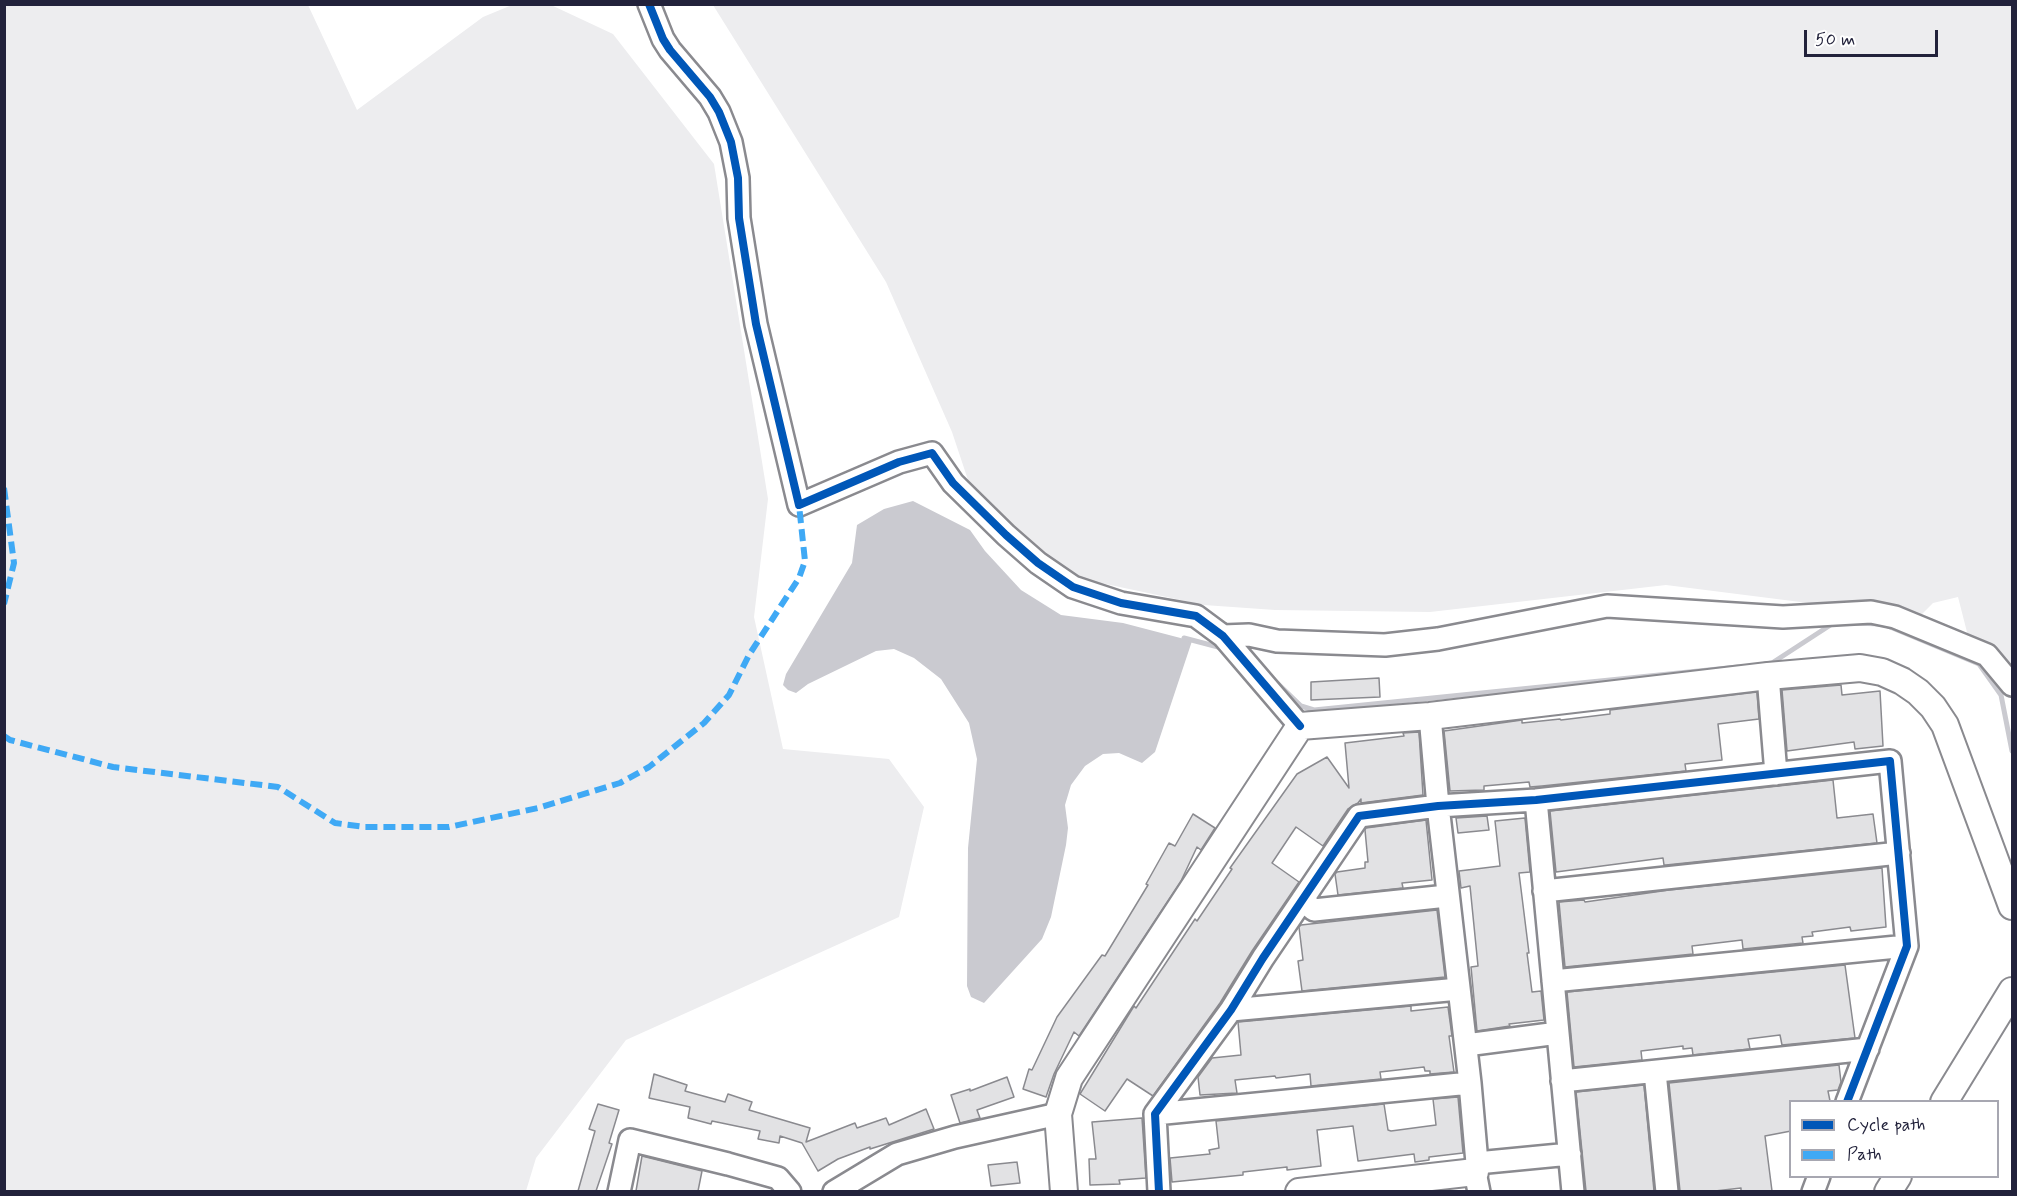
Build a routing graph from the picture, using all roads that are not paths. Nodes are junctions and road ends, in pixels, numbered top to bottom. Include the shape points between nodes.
1 (650, 4) edge
2 (1223, 636) junction
3 (1768, 676) junction
4 (2013, 685) edge
5 (1430, 716) junction
6 (1300, 726) junction
7 (1776, 774) junction
8 (1536, 800) junction
9 (1437, 806) junction
10 (1899, 853) junction
11 (1544, 891) junction
12 (1447, 896) junction
13 (1302, 900) junction
14 (2013, 906) edge
15 (1907, 946) junction
16 (1552, 981) junction
17 (1460, 989) junction
18 (2013, 991) edge
19 (1231, 1010) junction
20 (1558, 1033) junction
21 (1466, 1045) junction
22 (1868, 1049) junction
23 (1655, 1072) junction
24 (1562, 1081) junction
25 (1470, 1083) junction
26 (1847, 1100) edge
27 (1945, 1100) edge
28 (1058, 1114) junction
29 (1155, 1114) junction
30 (1570, 1154) junction
31 (1477, 1175) edge
32 (1897, 1178) edge
33 (619, 1191) edge
34 (790, 1191) edge
35 (834, 1191) edge
36 (1064, 1191) edge
37 (1159, 1191) edge
38 (1299, 1191) edge
39 (1573, 1191) edge
40 (1667, 1191) edge
41 (1888, 1191) edge

1 - 2 street via 663,39 710,97 731,142 756,324 799,505 899,462 932,453 953,483 1006,535 1073,587 1121,603 1196,616
2 - 4 street via 1385,645 1438,639 1607,606 1783,617 1871,612 1895,617 1987,655
2 - 6 street
3 - 5 street
3 - 7 street
3 - 14 street via 1860,668 1882,672 1902,681 1933,706 1945,725
5 - 6 street
5 - 9 street
6 - 28 street via 1069,1078
7 - 8 street
7 - 10 street via 1890,761
8 - 9 street
8 - 11 street
9 - 12 street
9 - 13 street via 1359,816
10 - 11 street
10 - 15 street
11 - 16 street
12 - 13 street via 1314,910
12 - 17 street
13 - 19 street
15 - 16 street
15 - 22 street
16 - 20 street
17 - 19 street
17 - 21 street
18 - 27 street
19 - 29 street
20 - 21 street
20 - 24 street
21 - 25 street
22 - 23 street
22 - 26 street
23 - 24 street
23 - 40 street
24 - 30 street
25 - 29 street
25 - 31 street
28 - 35 street via 897,1154
28 - 36 street
29 - 37 street
30 - 31 street
30 - 39 street
31 - 38 street
32 - 41 street
33 - 34 street via 630,1140 778,1178

